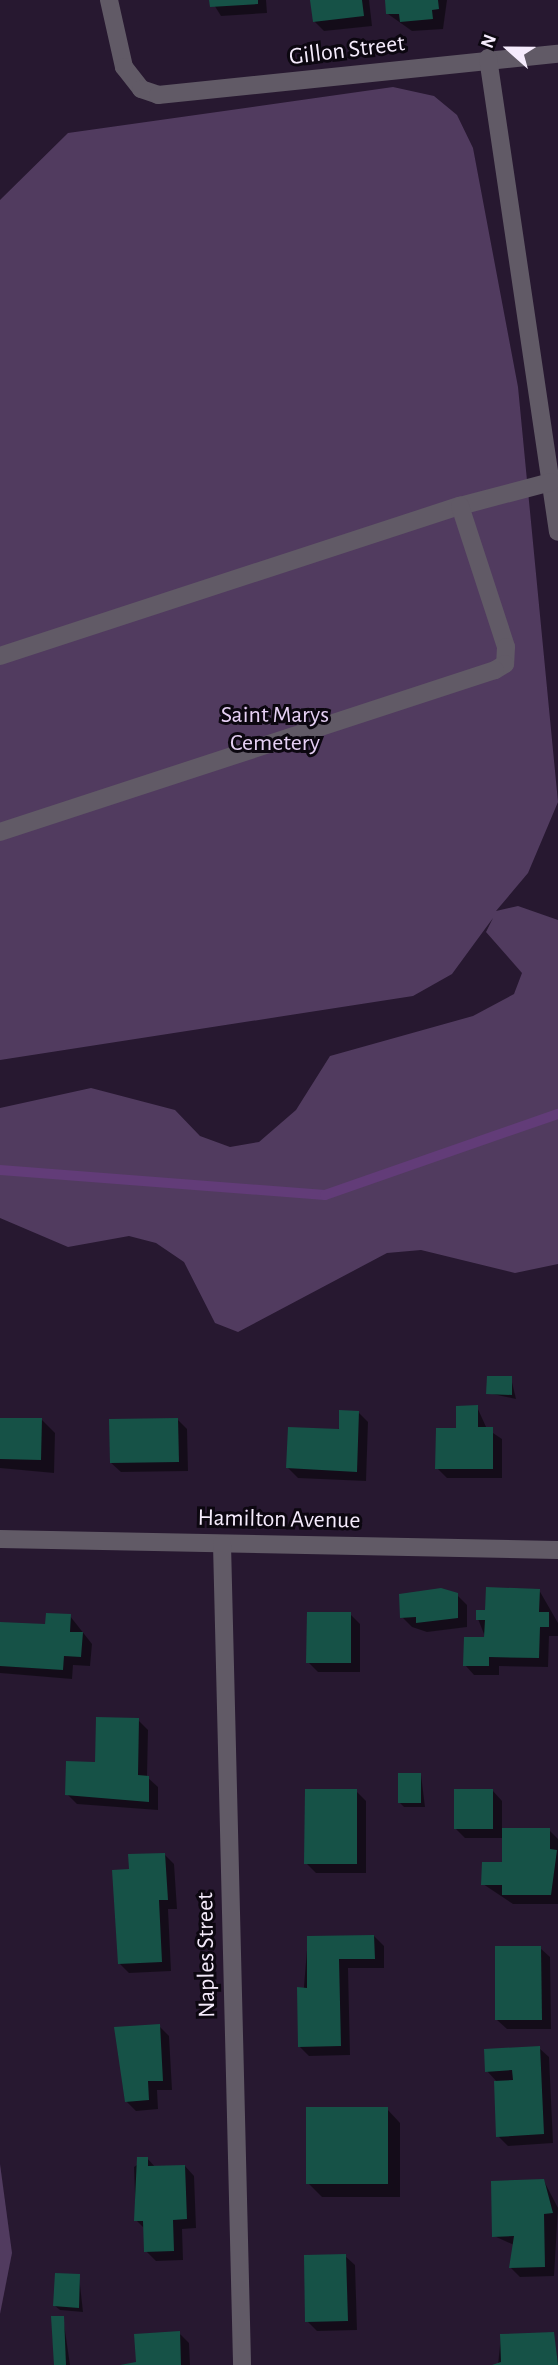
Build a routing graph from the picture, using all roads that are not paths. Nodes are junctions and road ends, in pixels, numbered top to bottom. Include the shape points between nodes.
1 (109, 0) edge
2 (558, 54) edge
3 (488, 58) junction
4 (551, 482) junction
5 (460, 506) junction
6 (558, 533) edge
7 (0, 656) edge
8 (0, 832) edge
9 (0, 1539) edge
10 (222, 1544) junction
11 (558, 1550) edge
12 (242, 2365) edge

1 - 3 street, Gillon Street via 124,67 143,90 179,97
2 - 3 street, Gillon Street
3 - 4 street
4 - 5 street
4 - 6 street
5 - 7 street
5 - 8 street via 506,647 505,664
9 - 10 street, Hamilton Avenue
10 - 11 street, Hamilton Avenue
10 - 12 street, Naples Street

